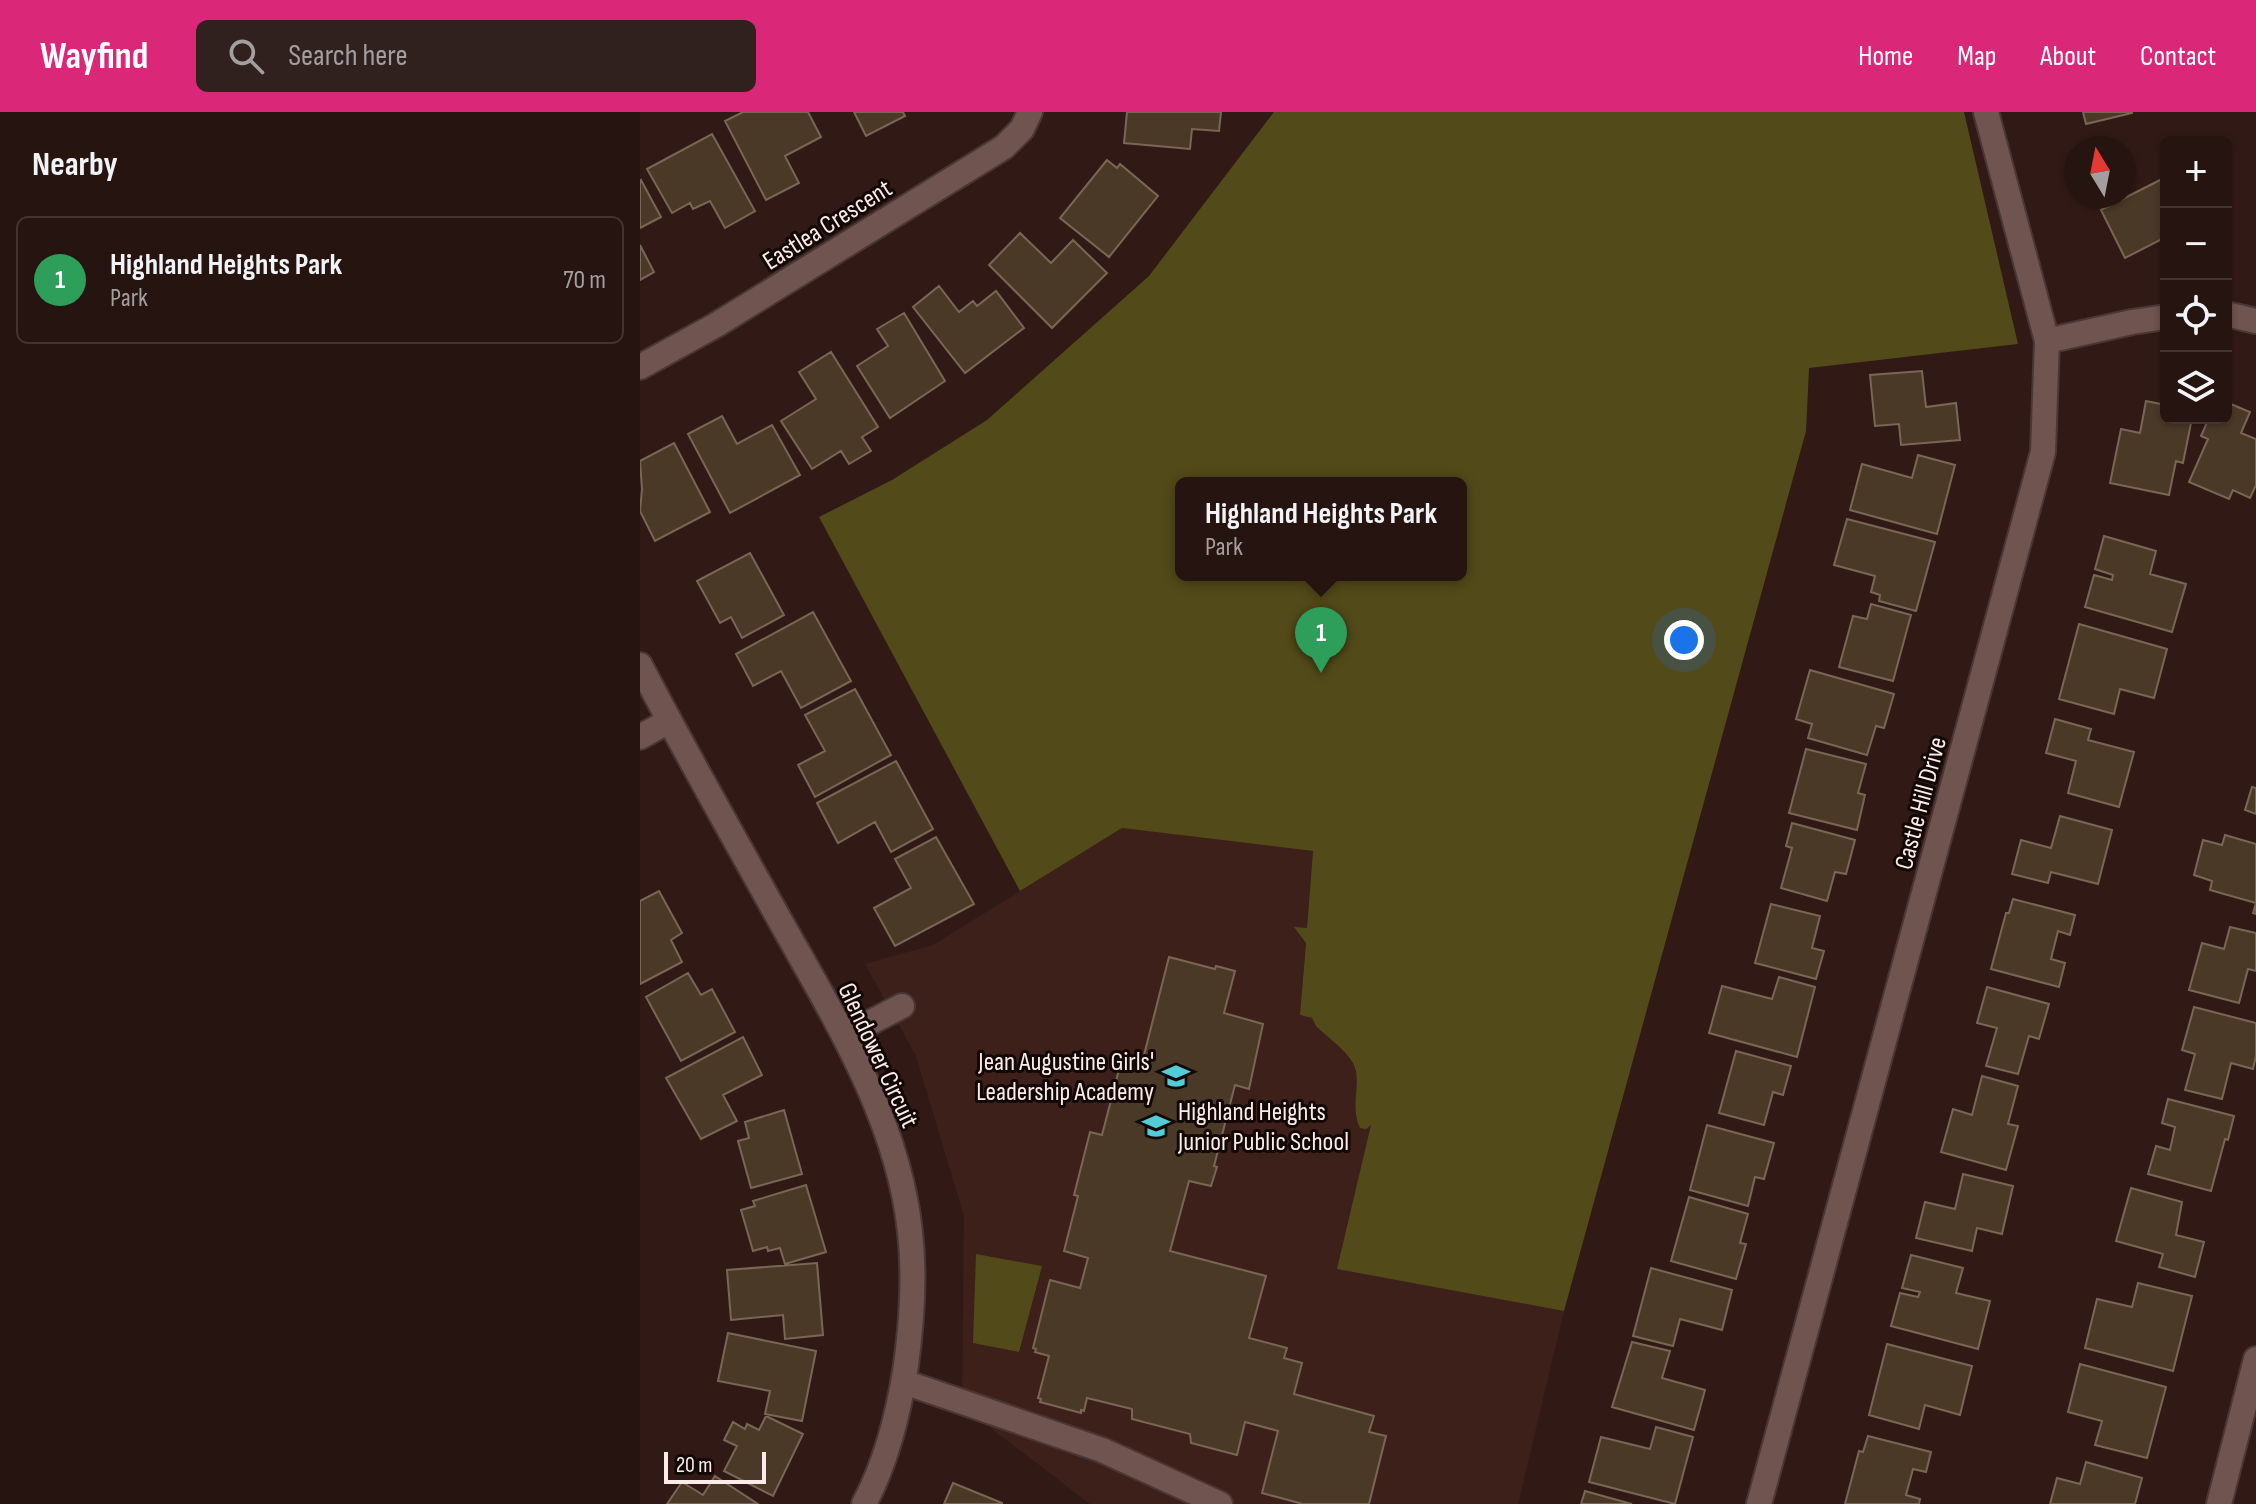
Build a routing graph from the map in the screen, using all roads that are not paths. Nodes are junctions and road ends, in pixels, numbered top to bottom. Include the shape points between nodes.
1 (1030, 112) edge
2 (1986, 112) edge
3 (2232, 315) edge
4 (2160, 318) edge
5 (2256, 321) edge
6 (2047, 341) junction
7 (640, 367) edge
8 (640, 665) edge
9 (669, 721) junction
10 (640, 737) edge
11 (902, 1006) dead end
12 (844, 1036) junction
13 (2256, 1359) edge
14 (904, 1382) junction
15 (864, 1504) edge
16 (1220, 1504) edge
17 (1759, 1504) edge
18 (2219, 1504) edge

1 - 7 street, Eastlea Crescent via 1004,147
2 - 6 street, Castle Hill Drive
3 - 5 street
4 - 6 street
6 - 17 street, Castle Hill Drive via 2040,467
8 - 9 street, Glendower Circuit
9 - 10 street
9 - 12 street, Glendower Circuit
11 - 12 street
12 - 14 street, Glendower Circuit via 880,1116 906,1204 913,1304
13 - 18 street
14 - 15 street, Glendower Circuit
14 - 16 street via 1102,1450

